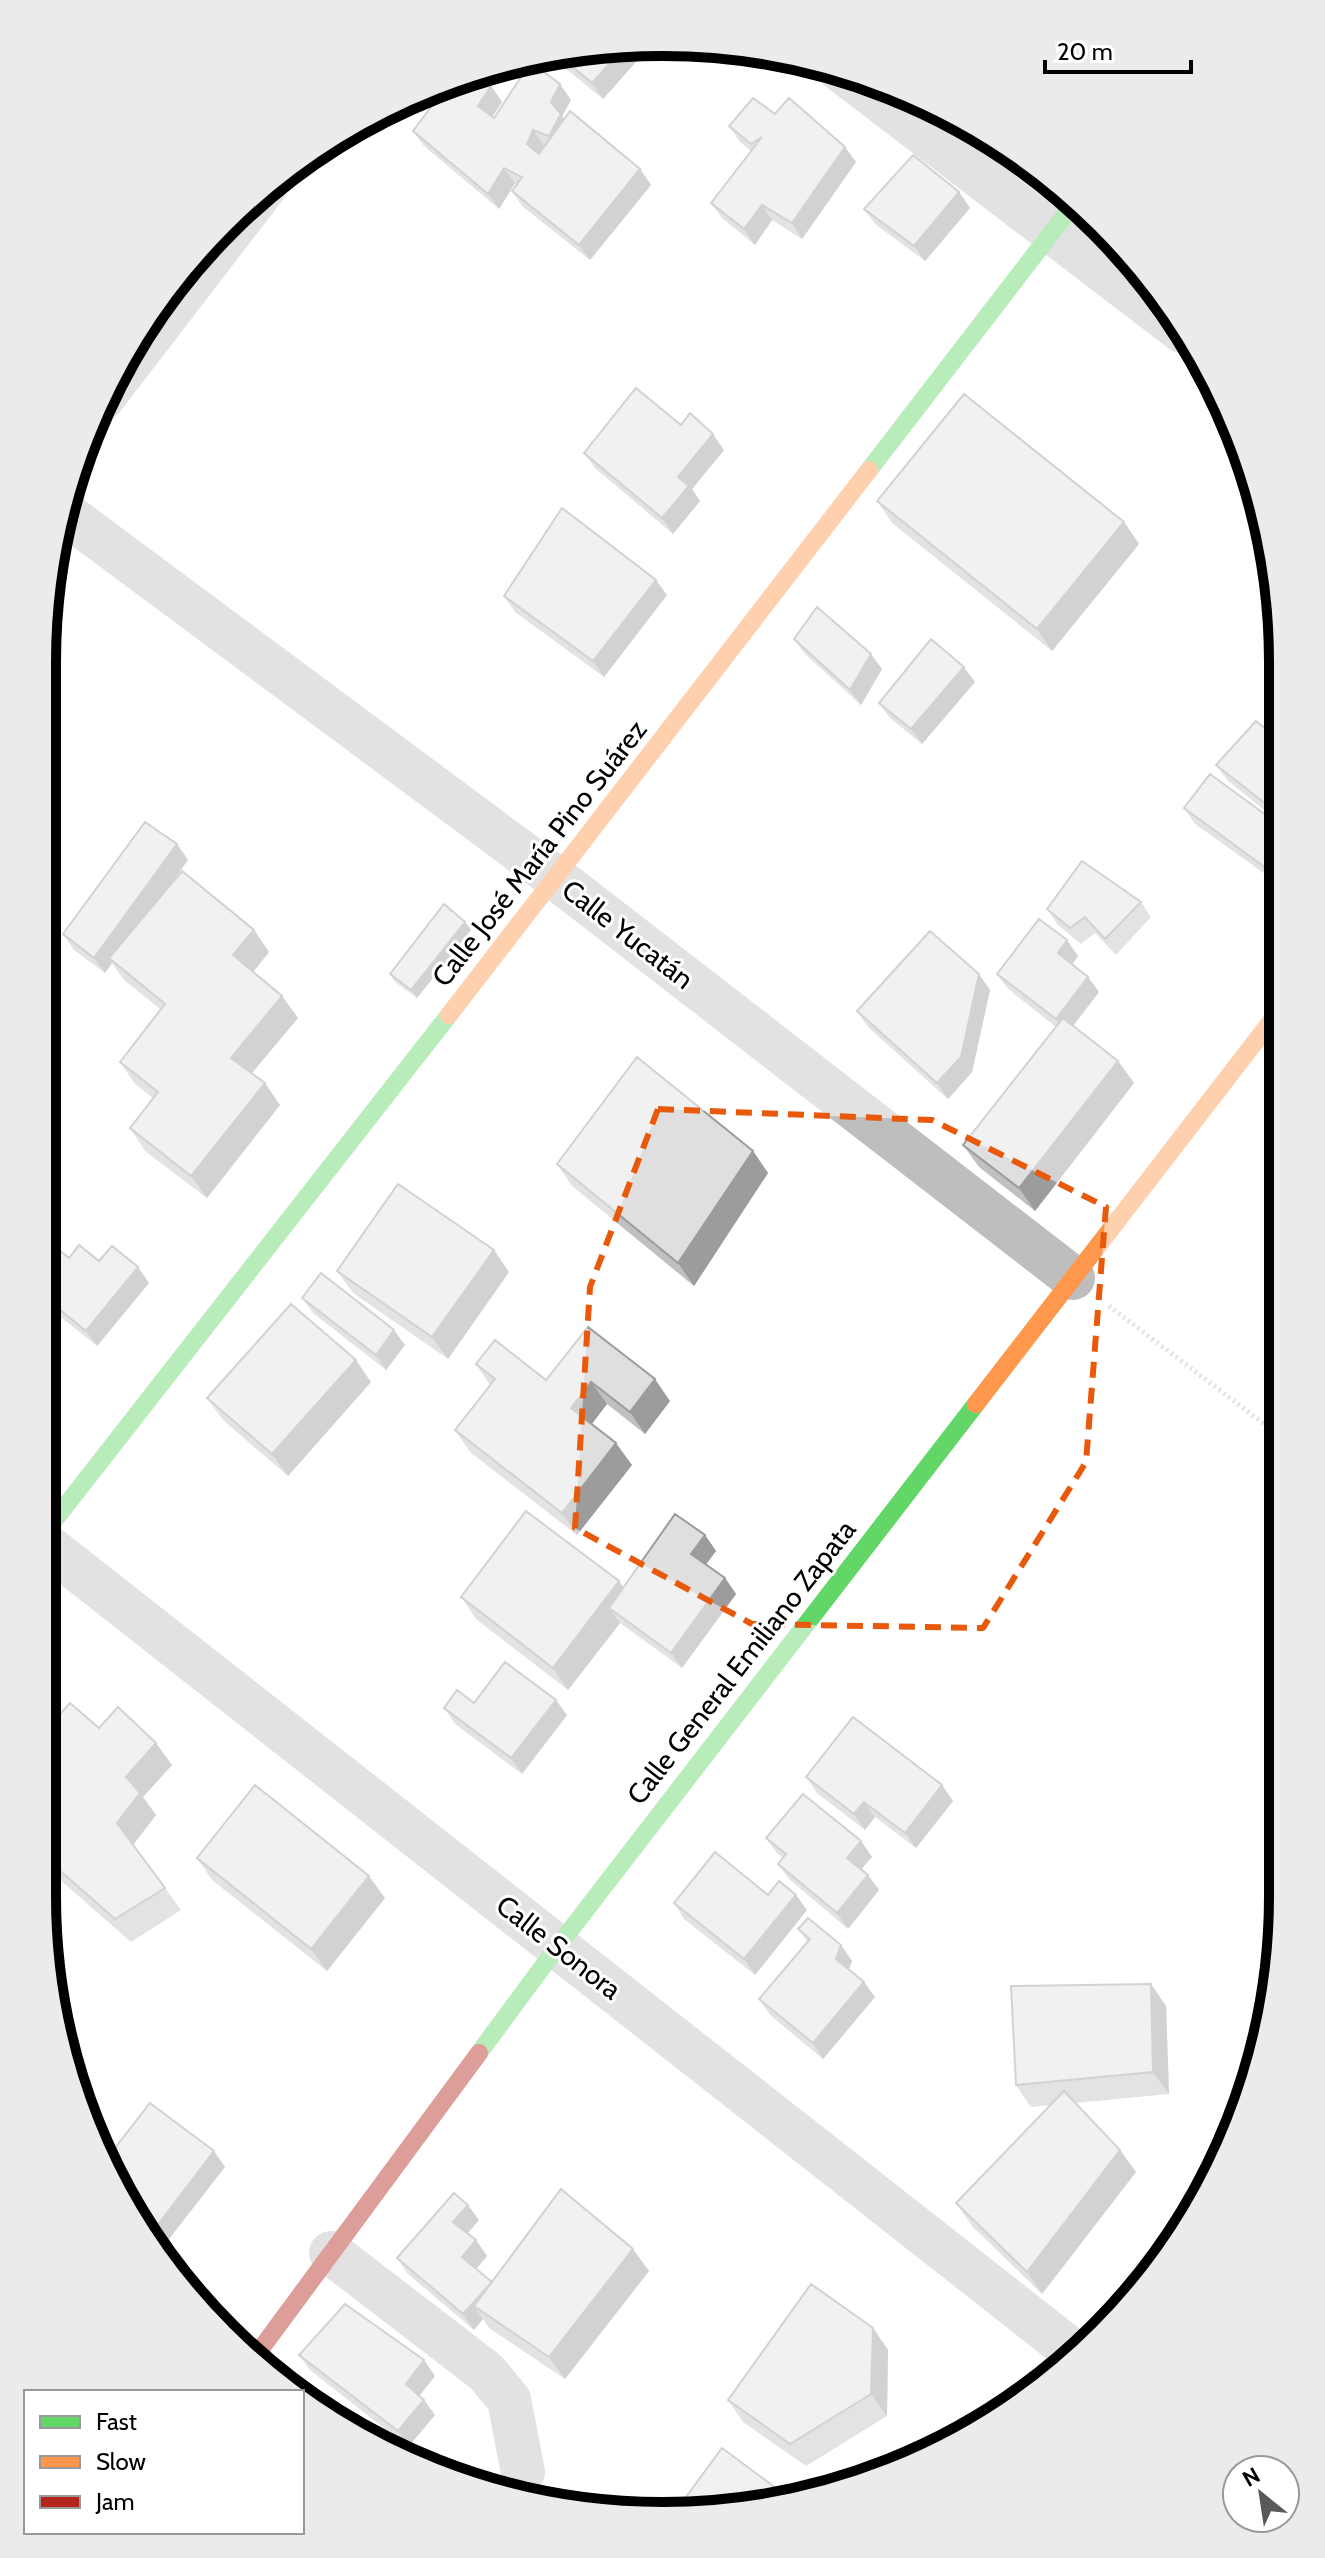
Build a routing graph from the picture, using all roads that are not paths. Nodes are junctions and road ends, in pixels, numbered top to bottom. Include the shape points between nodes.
1 (882, 97) edge
2 (1064, 217) edge
3 (203, 267) edge
4 (1147, 297) edge
5 (157, 327) edge
6 (74, 520) edge
7 (556, 878) junction
8 (1269, 1024) edge
9 (1073, 1278) junction
10 (56, 1518) edge
11 (56, 1553) edge
12 (558, 1946) junction
13 (331, 2253) junction
14 (1067, 2347) edge
15 (261, 2349) edge
16 (523, 2472) dead end

1 - 2 street
2 - 4 street
2 - 7 street, Calle José María Pino Suárez
3 - 5 street
6 - 7 street, Calle Yucatán
7 - 9 street, Calle Yucatán
7 - 10 street, Calle José María Pino Suárez
8 - 9 street, Calle General Emiliano Zapata
9 - 12 street, Calle General Emiliano Zapata
11 - 12 street, Calle Sonora
12 - 13 street, Calle General Emiliano Zapata
12 - 14 street, Calle Sonora
13 - 15 street, Calle General Emiliano Zapata
13 - 16 street via 486,2372 509,2400

